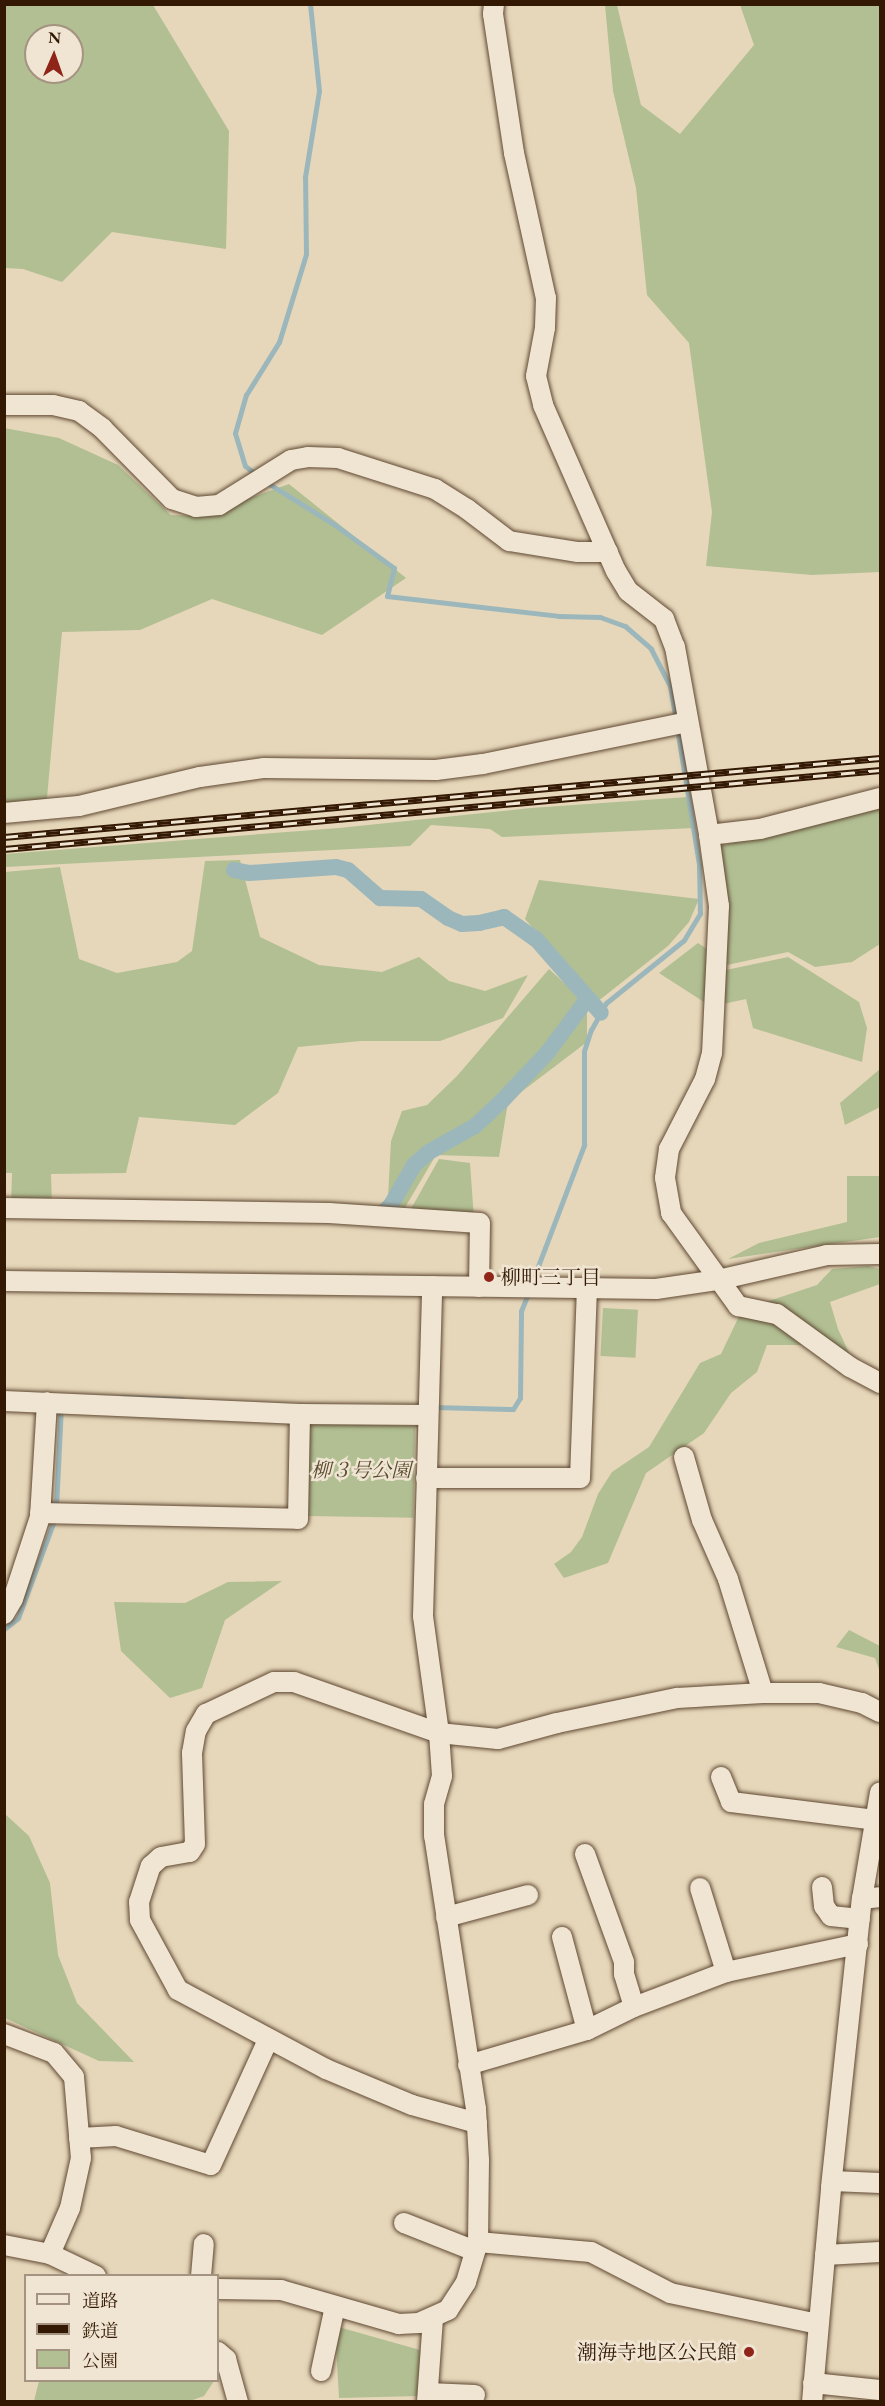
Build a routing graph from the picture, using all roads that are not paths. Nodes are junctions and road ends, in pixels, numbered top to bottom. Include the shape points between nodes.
1 (494, 4) edge
2 (4, 405) edge
3 (608, 552) junction
4 (688, 722) junction
5 (880, 798) edge
6 (4, 813) edge
7 (710, 835) junction
8 (4, 1208) edge
9 (880, 1254) edge
10 (718, 1280) junction
11 (4, 1281) edge
12 (432, 1286) junction
13 (479, 1287) junction
14 (587, 1289) junction
15 (880, 1383) edge
16 (4, 1401) edge
17 (47, 1402) junction
18 (300, 1414) junction
19 (427, 1414) junction
20 (684, 1457) dead end
21 (426, 1478) junction
22 (40, 1513) junction
23 (4, 1614) edge
24 (763, 1693) junction
25 (880, 1712) edge
26 (439, 1733) junction
27 (721, 1777) dead end
28 (880, 1793) edge
29 (875, 1820) junction
30 (585, 1854) dead end
31 (822, 1887) dead end
32 (700, 1888) dead end
33 (528, 1895) dead end
34 (871, 1898) edge
35 (446, 1917) junction
36 (860, 1919) junction
37 (562, 1937) dead end
38 (858, 1944) junction
39 (726, 1972) junction
40 (634, 2007) junction
41 (587, 2030) junction
42 (4, 2034) edge
43 (268, 2040) junction
44 (468, 2065) junction
45 (477, 2123) junction
46 (79, 2138) junction
47 (832, 2181) junction
48 (880, 2183) edge
49 (404, 2223) dead end
50 (204, 2244) dead end
51 (4, 2245) edge
52 (477, 2246) junction
53 (880, 2252) edge
54 (50, 2254) junction
55 (825, 2255) junction
56 (92, 2274) edge
57 (201, 2274) edge
58 (219, 2289) edge
59 (335, 2306) junction
60 (433, 2319) junction
61 (818, 2324) junction
62 (219, 2353) edge
63 (321, 2371) dead end
64 (880, 2390) edge
65 (813, 2392) edge
66 (475, 2395) dead end
67 (428, 2397) edge
68 (238, 2402) edge

1 - 3 street via 514,153 546,298 536,376 543,405
2 - 3 street via 53,405 79,411 102,428 172,499 196,507 219,505 291,460 338,458 435,489 509,541 578,552
3 - 4 street via 628,591 664,619 675,647
4 - 6 street via 483,764 436,770 264,768 200,777 79,806
4 - 7 street
5 - 7 street via 760,829
7 - 10 street via 719,906 712,1053 705,1079 669,1149 665,1178 671,1213
8 - 13 street via 329,1213 480,1222
9 - 10 street via 827,1254
10 - 14 street via 666,1288
10 - 15 street via 738,1306 777,1314 850,1367
11 - 12 street
12 - 13 street
12 - 19 street
13 - 14 street
14 - 21 street via 580,1478
16 - 17 street
17 - 18 street
17 - 22 street
18 - 19 street
18 - 22 street via 298,1519
19 - 21 street
20 - 24 street
21 - 26 street via 423,1616
22 - 23 street via 13,1599
24 - 25 street via 819,1693 862,1703
24 - 26 street via 677,1698 498,1739
26 - 35 street via 442,1776 434,1804 434,1836
26 - 43 street via 294,1682 274,1682 207,1714 196,1731 192,1753 195,1844 190,1852 161,1857 151,1866 139,1902 140,1920 178,1990
27 - 29 street via 731,1802
28 - 29 street
29 - 34 street
30 - 40 street via 624,1962
31 - 36 street via 824,1906 831,1916
32 - 39 street
33 - 35 street
34 - 36 street
35 - 44 street
36 - 38 street
37 - 41 street
38 - 39 street
38 - 47 street
39 - 40 street
40 - 41 street
41 - 44 street
42 - 46 street via 54,2053 74,2077
43 - 45 street via 412,2105
43 - 46 street via 210,2164 116,2136
44 - 45 street
45 - 52 street
46 - 54 street via 77,2184
47 - 48 street
47 - 55 street
49 - 52 street
50 - 57 street
51 - 54 street
52 - 60 street via 466,2282 448,2310
52 - 61 street via 591,2252 670,2294
53 - 55 street
54 - 56 street
55 - 61 street
58 - 59 street via 281,2290
59 - 60 street via 399,2325
59 - 63 street
60 - 67 street
61 - 65 street
62 - 68 street via 226,2360
64 - 65 street
66 - 67 street

